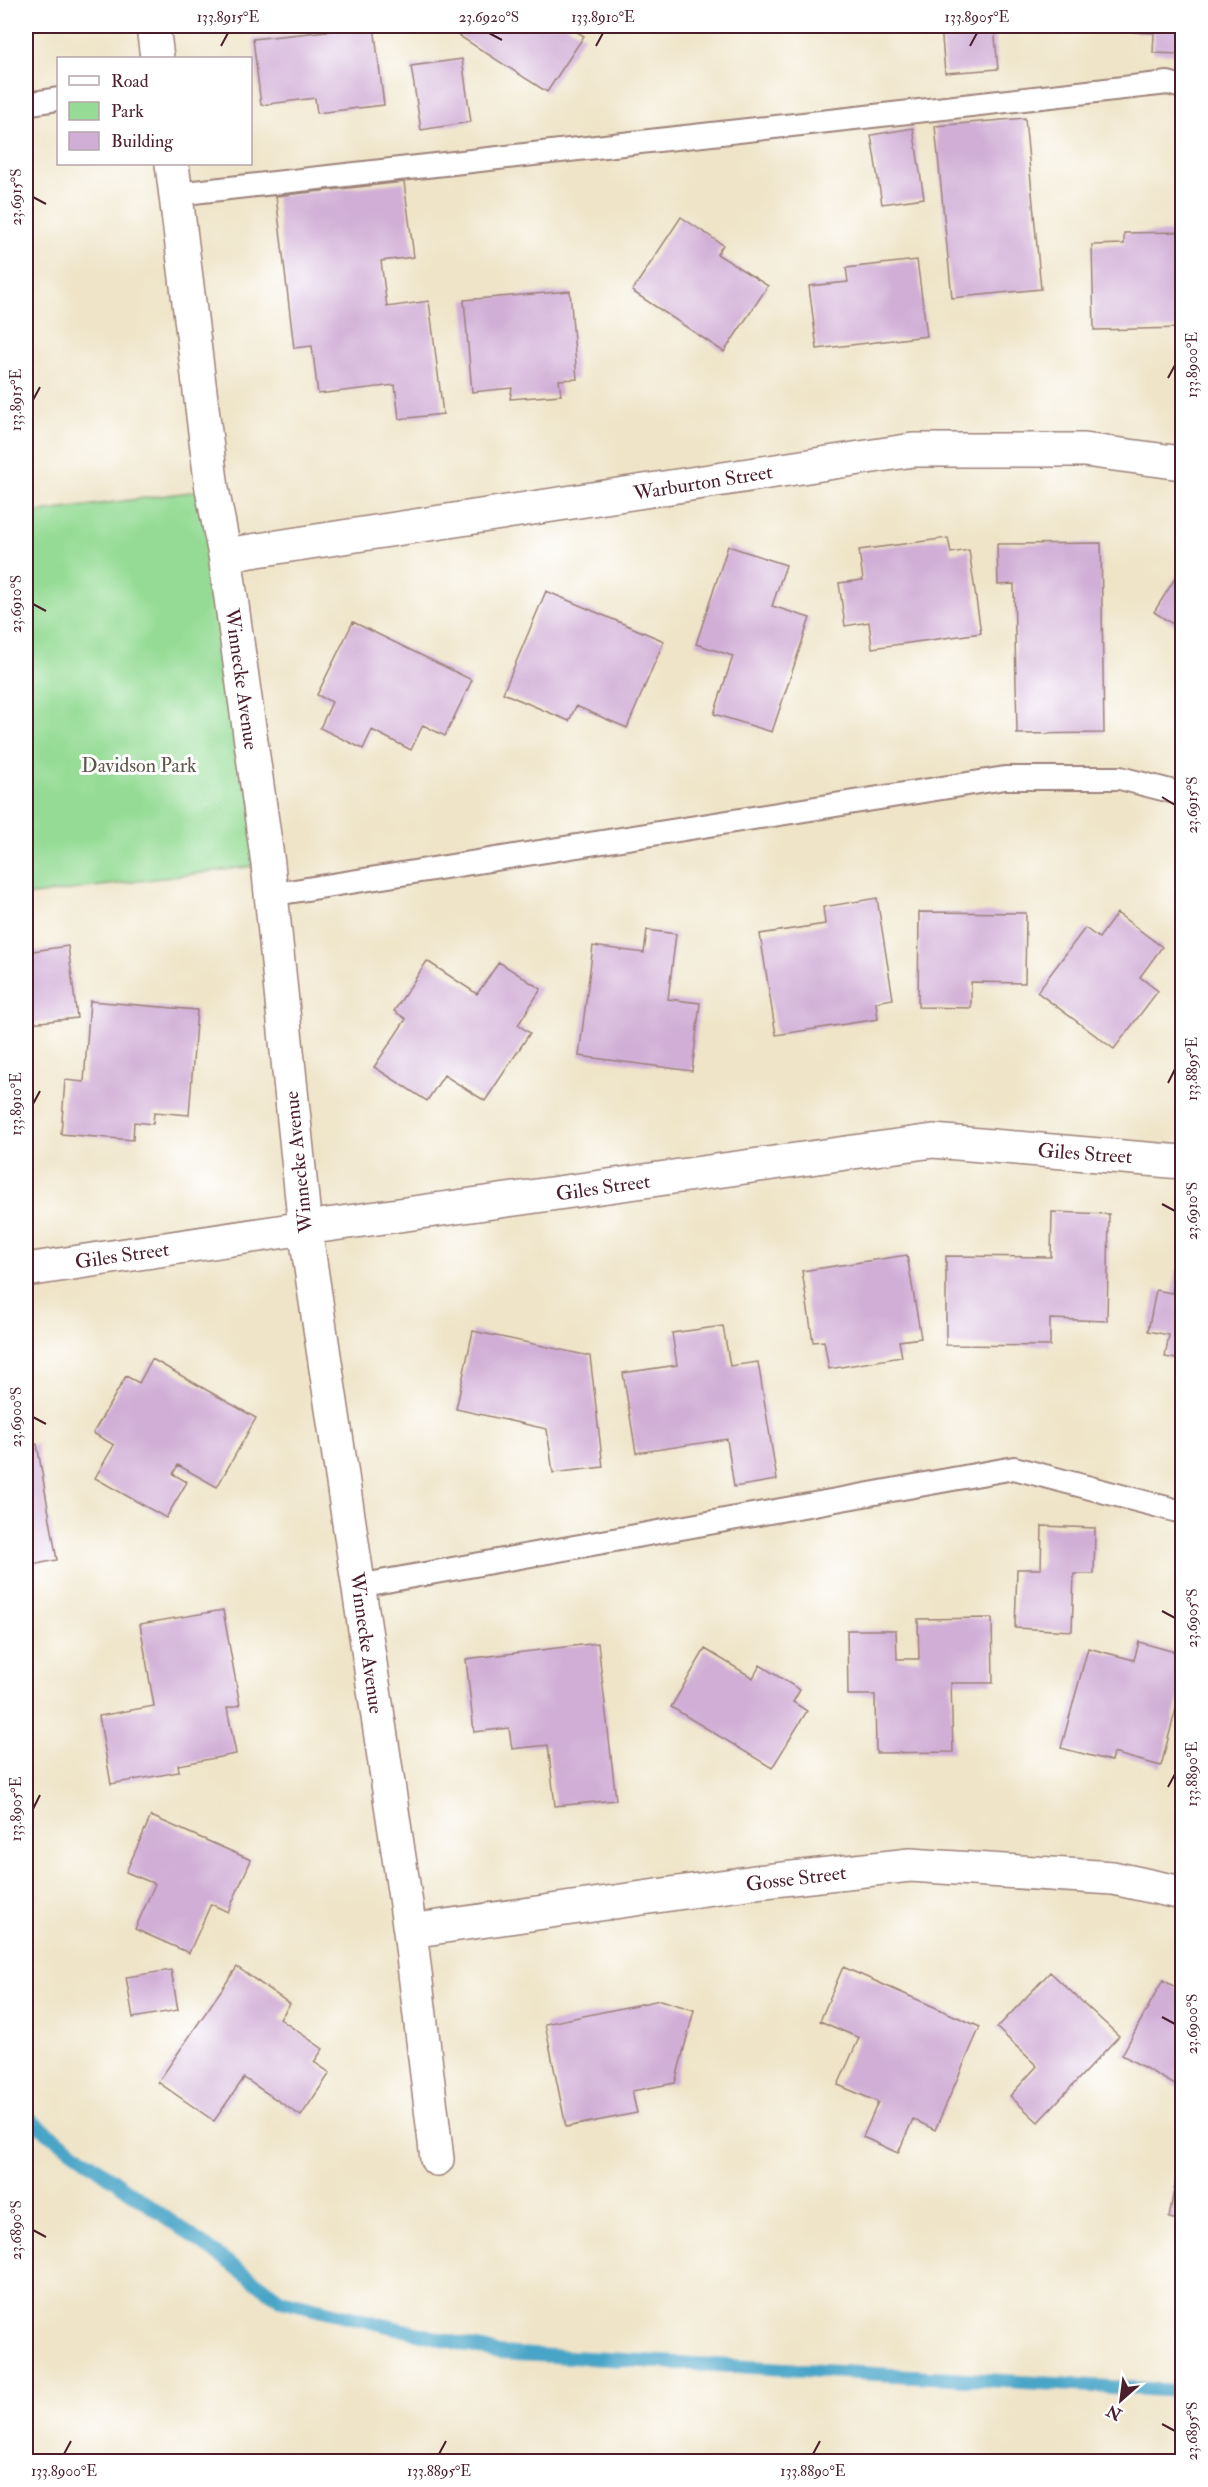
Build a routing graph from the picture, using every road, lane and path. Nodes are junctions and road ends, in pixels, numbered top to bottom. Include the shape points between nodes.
1 (153, 26) edge
2 (157, 57) edge
3 (1182, 87) edge
4 (57, 99) edge
5 (26, 104) edge
6 (174, 179) edge
7 (1182, 463) edge
8 (225, 555) junction
9 (1182, 794) edge
10 (269, 895) junction
11 (1182, 1162) edge
12 (305, 1228) junction
13 (26, 1270) edge
14 (1182, 1512) edge
15 (358, 1586) junction
16 (1182, 1893) edge
17 (410, 1931) junction
18 (437, 2159) dead end

1 - 2 street
3 - 6 lane via 1168,83
4 - 5 lane
6 - 8 street, Winnecke Avenue via 212,489
7 - 8 street, Warburton Street via 1084,450 913,450
8 - 10 street, Winnecke Avenue
9 - 10 lane via 1120,778 1005,778
10 - 12 street, Winnecke Avenue
11 - 12 street, Giles Street via 933,1141
12 - 13 street, Giles Street
12 - 15 street, Winnecke Avenue
14 - 15 lane via 1014,1468
15 - 17 street, Winnecke Avenue
16 - 17 street, Gosse Street via 1113,1878 910,1865 755,1882
17 - 18 street, Winnecke Avenue

